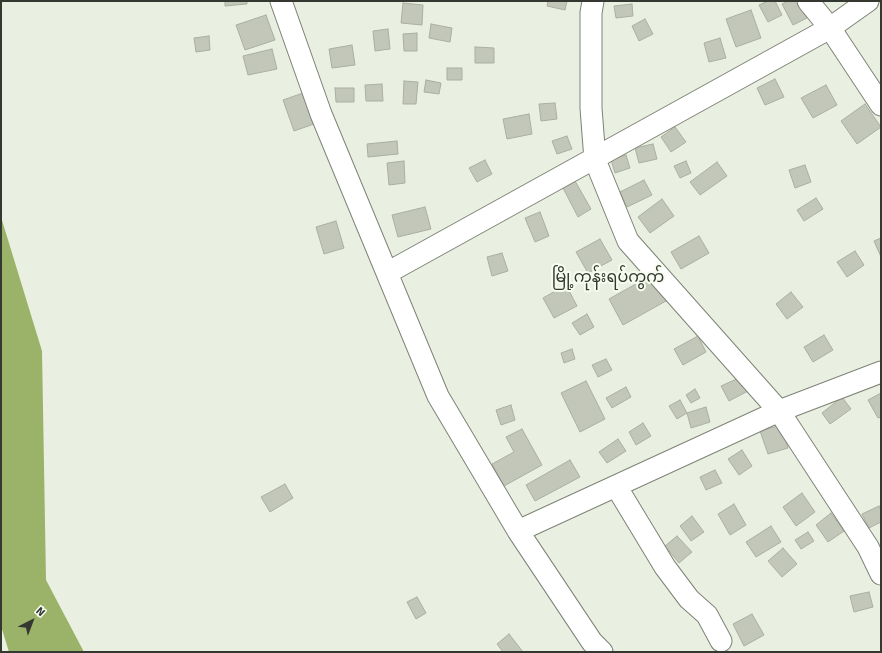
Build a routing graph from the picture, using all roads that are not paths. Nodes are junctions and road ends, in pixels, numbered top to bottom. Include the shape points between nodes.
1 (281, 1) edge
2 (593, 1) edge
3 (808, 1) edge
4 (868, 1) edge
5 (830, 28) junction
6 (881, 105) edge
7 (595, 160) junction
8 (387, 272) junction
9 (881, 372) edge
10 (779, 412) junction
11 (616, 486) junction
12 (518, 531) junction
13 (881, 574) edge
14 (721, 641) dead end
15 (602, 652) edge

1 - 8 street via 321,114
2 - 7 street via 591,108
3 - 5 street
4 - 5 street
5 - 6 street
5 - 7 street
7 - 8 street
7 - 10 street via 628,241
8 - 12 street via 438,396
9 - 10 street
10 - 11 street
10 - 13 street via 868,547
11 - 12 street
11 - 14 street via 665,567 689,599 707,615
12 - 15 street via 592,642

